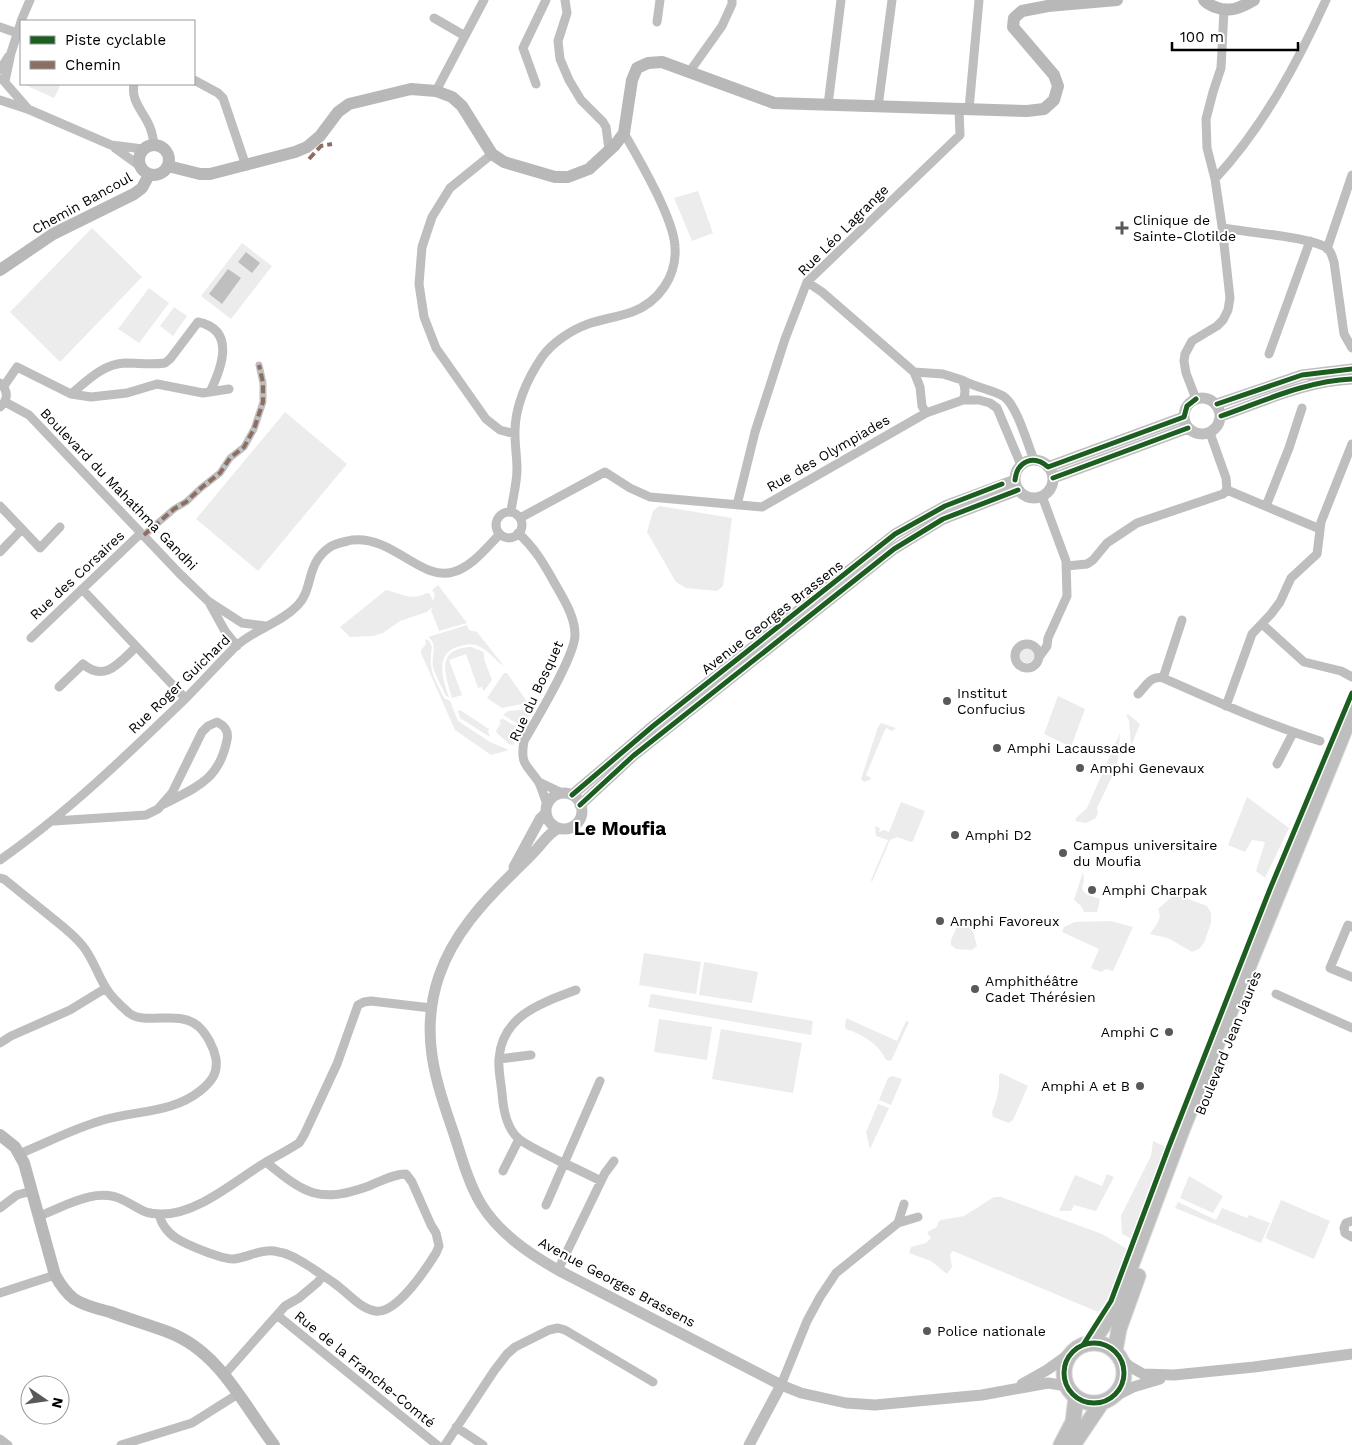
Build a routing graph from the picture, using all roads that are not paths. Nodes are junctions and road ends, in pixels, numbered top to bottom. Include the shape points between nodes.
1 (30, 0) edge
2 (484, 0) edge
3 (546, 0) edge
4 (565, 0) edge
5 (660, 0) edge
6 (732, 0) edge
7 (841, 0) edge
8 (892, 0) edge
9 (978, 0) edge
10 (1117, 0) edge
11 (1204, 0) edge
12 (1254, 0) edge
13 (1326, 0) edge
14 (1224, 10) junction
15 (434, 18) dead end
16 (21, 20) edge
17 (657, 22) dead end
18 (20, 24) edge
19 (0, 27) edge
20 (17, 33) junction
21 (465, 36) junction
22 (11, 53) junction
23 (0, 70) edge
24 (690, 71) junction
25 (4, 81) edge
26 (195, 81) edge
27 (536, 84) dead end
28 (134, 85) edge
29 (436, 91) junction
30 (0, 100) edge
31 (828, 105) junction
32 (878, 107) junction
33 (964, 109) junction
34 (30, 110) junction
35 (624, 133) junction
36 (111, 145) junction
37 (148, 147) junction
38 (609, 150) junction
39 (492, 154) junction
40 (168, 166) junction
41 (246, 166) junction
42 (145, 170) junction
43 (1352, 175) edge
44 (1215, 180) junction
45 (1222, 228) junction
46 (1310, 241) junction
47 (1327, 249) junction
48 (0, 270) edge
49 (807, 282) junction
50 (1352, 348) edge
51 (1269, 354) dead end
52 (259, 365) dead end
53 (1352, 369) edge
54 (914, 372) junction
55 (935, 374) junction
56 (962, 380) junction
57 (1352, 380) edge
58 (2, 384) edge
59 (920, 387) junction
60 (229, 390) dead end
61 (210, 392) junction
62 (71, 394) junction
63 (1196, 399) junction
64 (963, 400) junction
65 (1216, 404) junction
66 (3, 405) edge
67 (1302, 408) dead end
68 (926, 413) junction
69 (1221, 416) junction
70 (1186, 422) junction
71 (1210, 433) junction
72 (515, 434) junction
73 (1352, 444) edge
74 (1034, 460) junction
75 (1021, 465) junction
76 (1048, 467) junction
77 (1052, 478) junction
78 (1016, 485) junction
79 (1227, 490) junction
80 (1042, 496) junction
81 (737, 505) junction
82 (0, 506) edge
83 (1266, 506) junction
84 (511, 511) junction
85 (520, 518) junction
86 (60, 527) dead end
87 (1320, 529) junction
88 (22, 530) junction
89 (518, 533) junction
90 (142, 534) junction
91 (500, 534) junction
92 (0, 552) edge
93 (1067, 566) junction
94 (82, 589) junction
95 (208, 601) junction
96 (1182, 620) dead end
97 (242, 623) junction
98 (1262, 624) junction
99 (266, 626) junction
100 (31, 638) dead end
101 (245, 640) junction
102 (136, 646) junction
103 (237, 646) junction
104 (1037, 652) dead end
105 (1352, 677) edge
106 (1163, 678) junction
107 (59, 687) dead end
108 (1138, 694) dead end
109 (186, 698) junction
110 (1226, 706) junction
111 (1352, 712) edge
112 (1293, 733) junction
113 (1352, 738) edge
114 (1320, 741) dead end
115 (1278, 764) dead end
116 (539, 782) junction
117 (567, 794) junction
118 (164, 804) junction
119 (580, 805) junction
120 (546, 808) junction
121 (54, 821) junction
122 (559, 828) junction
123 (0, 860) edge
124 (0, 878) edge
125 (507, 879) junction
126 (1352, 927) edge
127 (1352, 977) edge
128 (106, 988) junction
129 (576, 990) dead end
130 (1276, 994) dead end
131 (431, 1008) junction
132 (1352, 1028) edge
133 (0, 1043) edge
134 (531, 1055) dead end
135 (499, 1058) junction
136 (600, 1082) dead end
137 (0, 1135) edge
138 (519, 1139) junction
139 (19, 1154) junction
140 (614, 1161) dead end
141 (266, 1162) junction
142 (564, 1163) junction
143 (503, 1171) dead end
144 (600, 1181) junction
145 (32, 1191) junction
146 (904, 1204) dead end
147 (546, 1205) dead end
148 (0, 1208) edge
149 (160, 1214) junction
150 (39, 1216) junction
151 (918, 1217) dead end
152 (1352, 1221) edge
153 (898, 1222) junction
154 (1352, 1237) edge
155 (558, 1270) junction
156 (55, 1275) junction
157 (322, 1276) junction
158 (0, 1294) edge
159 (277, 1315) junction
160 (1092, 1343) junction
161 (1075, 1350) junction
162 (1352, 1354) edge
163 (1118, 1355) junction
164 (224, 1375) junction
165 (1174, 1375) junction
166 (653, 1382) dead end
167 (781, 1385) junction
168 (1012, 1390) junction
169 (1072, 1392) junction
170 (238, 1394) junction
171 (1107, 1400) junction
172 (456, 1428) junction
173 (0, 1439) edge
174 (8, 1445) edge
175 (122, 1445) edge
176 (274, 1445) edge
177 (437, 1445) edge
178 (445, 1445) edge
179 (483, 1445) edge
180 (749, 1445) edge
181 (1061, 1445) edge
182 (1073, 1445) edge

1 - 16 street
2 - 21 street
3 - 27 street via 523,48
4 - 38 street via 566,13 558,41 560,59 581,100 606,127
5 - 17 street
6 - 24 street via 722,26
7 - 31 street
8 - 32 street
9 - 33 street, Rue Léo Lagrange
10 - 33 main road via 1022,11 1014,18 1013,27 1054,75 1058,86 1054,100 1044,108 1027,111
11 - 14 main road
12 - 14 main road via 1242,7
13 - 44 street via 1305,46 1256,129
14 - 44 street via 1222,68 1206,120 1207,148
15 - 21 street
18 - 20 street
19 - 20 street
20 - 22 street
21 - 29 street
22 - 23 street
22 - 25 street
24 - 31 main road via 774,103
24 - 35 main road via 662,62 637,68 632,80
25 - 30 street via 7,94
25 - 34 street
26 - 41 street via 223,98
28 - 37 street, Chemin Bancoul via 135,99 148,122
29 - 39 main road via 452,97 462,106
29 - 41 main road via 411,89 349,104 307,147
30 - 34 street
31 - 32 main road
32 - 33 main road
33 - 49 street, Rue Léo Lagrange via 960,135
34 - 36 street
35 - 38 main road
35 - 72 street via 671,226 675,260 670,277 649,304 587,324 563,337 544,355 531,374 520,400
36 - 37 street
36 - 42 street
37 - 40 main road, Chemin Bancoul via 162,147 168,153
37 - 42 main road, Chemin Bancoul via 139,157
38 - 39 main road via 589,169 555,178 504,162
39 - 72 street via 450,188 432,217 422,247 420,284 424,317 436,348 486,419 500,430
40 - 41 main road via 200,174
40 - 42 main road, Chemin Bancoul via 158,175
42 - 48 main road, Chemin Bancoul via 142,188 134,194 53,234
43 - 47 street
44 - 45 street
45 - 46 street
45 - 63 street via 1230,298 1223,320 1192,341 1185,354 1186,373
46 - 47 street
46 - 51 street
47 - 50 street via 1334,262 1344,334
49 - 54 street
49 - 81 street, Rue Léo Lagrange via 755,432
52 - 90 street via 263,402 244,447 230,458 220,473
53 - 65 street via 1302,375
54 - 55 street
54 - 59 street
55 - 56 street
55 - 59 street
56 - 64 street via 965,386
56 - 74 street via 1005,397 1012,404
57 - 69 street via 1308,385
58 - 62 street via 16,367
58 - 66 street, Boulevard du Mahathma Gandhi via 6,390
59 - 68 street
60 - 61 street
61 - 62 street via 157,384 127,393 91,398
61 - 62 street via 223,353 222,338 214,328 198,322 166,363 113,365 101,369
63 - 65 street via 1207,398
63 - 70 street via 1187,406
64 - 68 street
64 - 75 street via 979,400 997,408
65 - 69 street
66 - 90 street, Boulevard du Mahathma Gandhi via 29,414
67 - 83 street
68 - 81 street, Rue des Olympiades via 762,507
69 - 71 street via 1218,426
70 - 71 street via 1198,434
70 - 76 street
70 - 77 street
71 - 79 street
72 - 84 street via 516,484
73 - 87 street
74 - 75 street
74 - 76 street
75 - 78 street
76 - 77 street
77 - 80 street via 1050,488
78 - 80 street via 1027,496
78 - 117 street, Avenue Georges Brassens via 1002,484 945,506 895,534
78 - 119 street, Avenue Georges Brassens via 943,519 894,549 633,756
79 - 83 street
79 - 93 street via 1136,523 1107,543 1087,564
80 - 93 street
81 - 85 street, Rue des Olympiades via 650,497 605,472
82 - 88 street
83 - 87 street
84 - 85 street
84 - 91 street via 498,518 496,527
85 - 89 street via 522,523
86 - 88 street via 40,548
87 - 98 street via 1317,554 1291,578 1280,602
88 - 92 street
89 - 91 street via 507,538
89 - 116 street, Rue du Bosquet via 545,566 574,624 573,648 524,741 522,755 529,771
90 - 94 street, Rue des Corsaires
90 - 95 street, Boulevard du Mahathma Gandhi
91 - 99 street, Rue Roger Guichard via 479,555 453,572 440,573 423,568 400,553 371,541 360,539 338,543 318,558 306,593 298,605
93 - 104 street via 1068,596 1047,646
94 - 100 street, Rue des Corsaires
94 - 102 street
95 - 97 street, Boulevard du Mahathma Gandhi
95 - 103 street, Boulevard du Mahathma Gandhi
96 - 106 street
97 - 99 street, Boulevard du Mahathma Gandhi
97 - 101 street
98 - 105 street via 1304,662
98 - 110 street via 1252,634
99 - 101 street, Rue Roger Guichard
101 - 103 street, Rue Roger Guichard
102 - 107 street via 116,666 101,672 90,670 83,664
102 - 109 street
103 - 109 street, Rue Roger Guichard
106 - 108 street via 1152,678
106 - 110 street
109 - 121 street, Rue Roger Guichard
110 - 112 street
111 - 160 main road, Boulevard Jean Jaurès via 1182,1130 1116,1306
112 - 114 street
112 - 115 street
113 - 163 main road, Boulevard Jean Jaurès via 1191,1134 1119,1329
116 - 117 street, Rue du Bosquet
116 - 120 street, Rue du Bosquet
117 - 119 street via 577,798
117 - 120 street via 552,796
118 - 118 street via 202,732 217,722 221,724 227,729 228,737 214,773
118 - 121 street via 146,815
119 - 122 street via 578,822 571,827
120 - 122 street via 548,820
120 - 125 street, Avenue Georges Brassens
121 - 123 street, Rue Roger Guichard
122 - 125 street, Avenue Georges Brassens via 551,832
124 - 128 street via 70,932 92,960
125 - 131 street, Avenue Georges Brassens via 461,931 448,953
126 - 127 street via 1348,925 1330,968
128 - 133 street via 70,1010
128 - 139 street via 131,1014 153,1018 178,1017 198,1026 214,1053 215,1075 194,1096 173,1106 101,1120
129 - 135 street via 525,1012 504,1039
130 - 132 street
131 - 141 street via 371,1001 358,1005 337,1064 304,1135 299,1143
131 - 155 street, Avenue Georges Brassens via 430,1049 437,1087 481,1204 517,1244
134 - 135 street
135 - 138 street via 507,1122
136 - 142 street
137 - 139 main road
138 - 142 street
138 - 143 street
139 - 145 main road
140 - 144 street
141 - 149 street via 186,1210
141 - 157 street via 305,1191 319,1195 358,1190 398,1174 406,1174 412,1182 439,1246 428,1266 398,1302 378,1311 367,1308
142 - 144 street
142 - 147 street
144 - 155 street
145 - 148 street via 18,1195
145 - 150 main road
146 - 153 street
149 - 150 street via 136,1209 123,1200 104,1195 88,1197
149 - 157 street via 163,1225 176,1239 214,1255 234,1259 262,1251 277,1251 296,1258
150 - 156 main road
151 - 153 street
152 - 154 street via 1344,1228 1345,1233
153 - 167 street via 836,1273 807,1321
155 - 167 street, Avenue Georges Brassens
156 - 158 street
156 - 164 main road via 66,1292 80,1302 186,1339 208,1356
157 - 159 street via 312,1288
159 - 164 street
159 - 177 street, Rue de la Franche-Comté
160 - 161 main road
160 - 163 main road
161 - 168 street, Avenue Georges Brassens
161 - 169 main road via 1065,1367 1064,1377
162 - 165 street
163 - 165 street via 1143,1374
163 - 171 main road, Boulevard Jean Jaurès via 1124,1376 1118,1391
164 - 170 main road
165 - 171 street via 1133,1387
166 - 172 street via 564,1330 553,1328 507,1354
167 - 168 street, Avenue Georges Brassens via 846,1403 875,1404
167 - 180 street
168 - 169 street, Avenue Georges Brassens via 1048,1383
169 - 171 main road via 1084,1402
169 - 181 main road via 1073,1422
170 - 175 street via 192,1423
170 - 176 main road
171 - 182 main road, Boulevard Jean Jaurès
172 - 178 street
172 - 179 street
173 - 174 street

